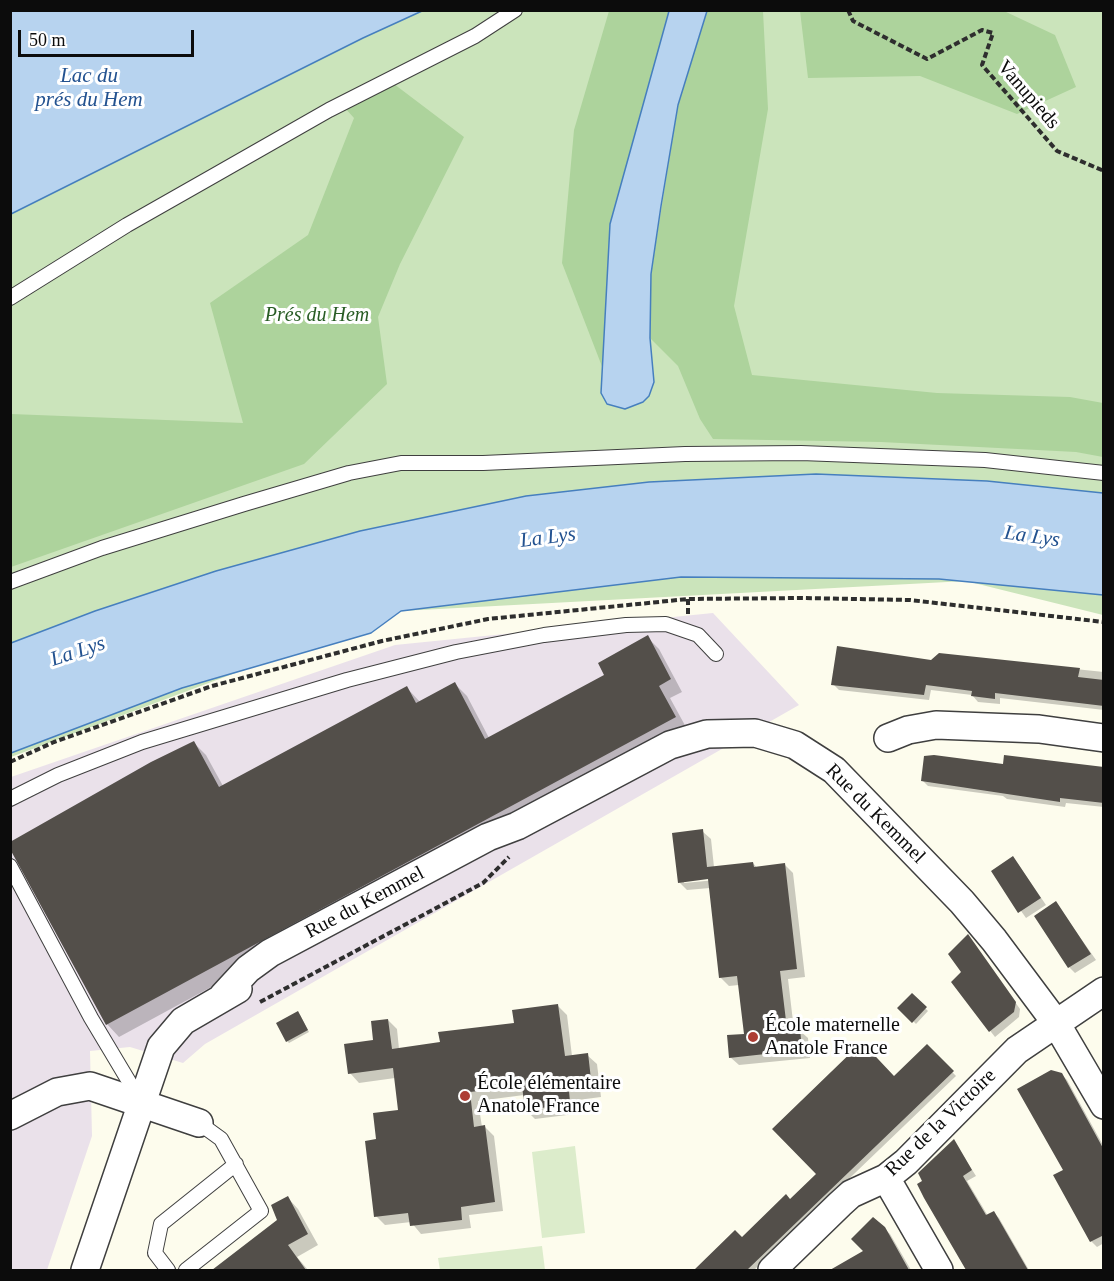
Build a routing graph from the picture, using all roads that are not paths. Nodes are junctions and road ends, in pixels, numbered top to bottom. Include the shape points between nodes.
1 (515, 10) edge
2 (10, 298) edge
3 (1104, 473) edge
4 (10, 582) edge
5 (716, 654) dead end
6 (888, 738) dead end
7 (1104, 738) edge
8 (10, 799) edge
9 (10, 866) edge
10 (1104, 991) edge
11 (1056, 1023) junction
12 (141, 1102) junction
13 (1104, 1105) edge
14 (10, 1116) edge
15 (200, 1123) joint
16 (236, 1164) junction
17 (886, 1178) junction
18 (85, 1270) edge
19 (168, 1270) edge
20 (186, 1270) edge
21 (772, 1270) edge
22 (939, 1270) edge

1 - 2 lane via 475,36 329,110 127,225
3 - 4 lane via 985,460 801,453 401,464 349,473 102,548
5 - 8 lane via 698,634 666,624 544,635 456,652 347,680 142,742 58,775
6 - 7 street via 936,725 1030,728
9 - 12 lane
10 - 11 street, Rue de la Victoire
11 - 12 street, Rue du Kemmel via 962,902 847,781 795,745 755,734 698,735 488,837 270,953 248,969 223,996 170,1033 158,1053
11 - 13 street, Rue du Kemmel
11 - 17 street, Rue de la Victoire via 1017,1050
12 - 14 street via 82,1086 57,1092
12 - 15 street
12 - 18 street, Rue du Kemmel
15 - 16 lane via 221,1139
16 - 19 lane via 161,1224 155,1253
16 - 20 lane via 261,1211
17 - 21 street, Rue de la Victoire via 851,1194
17 - 22 street

